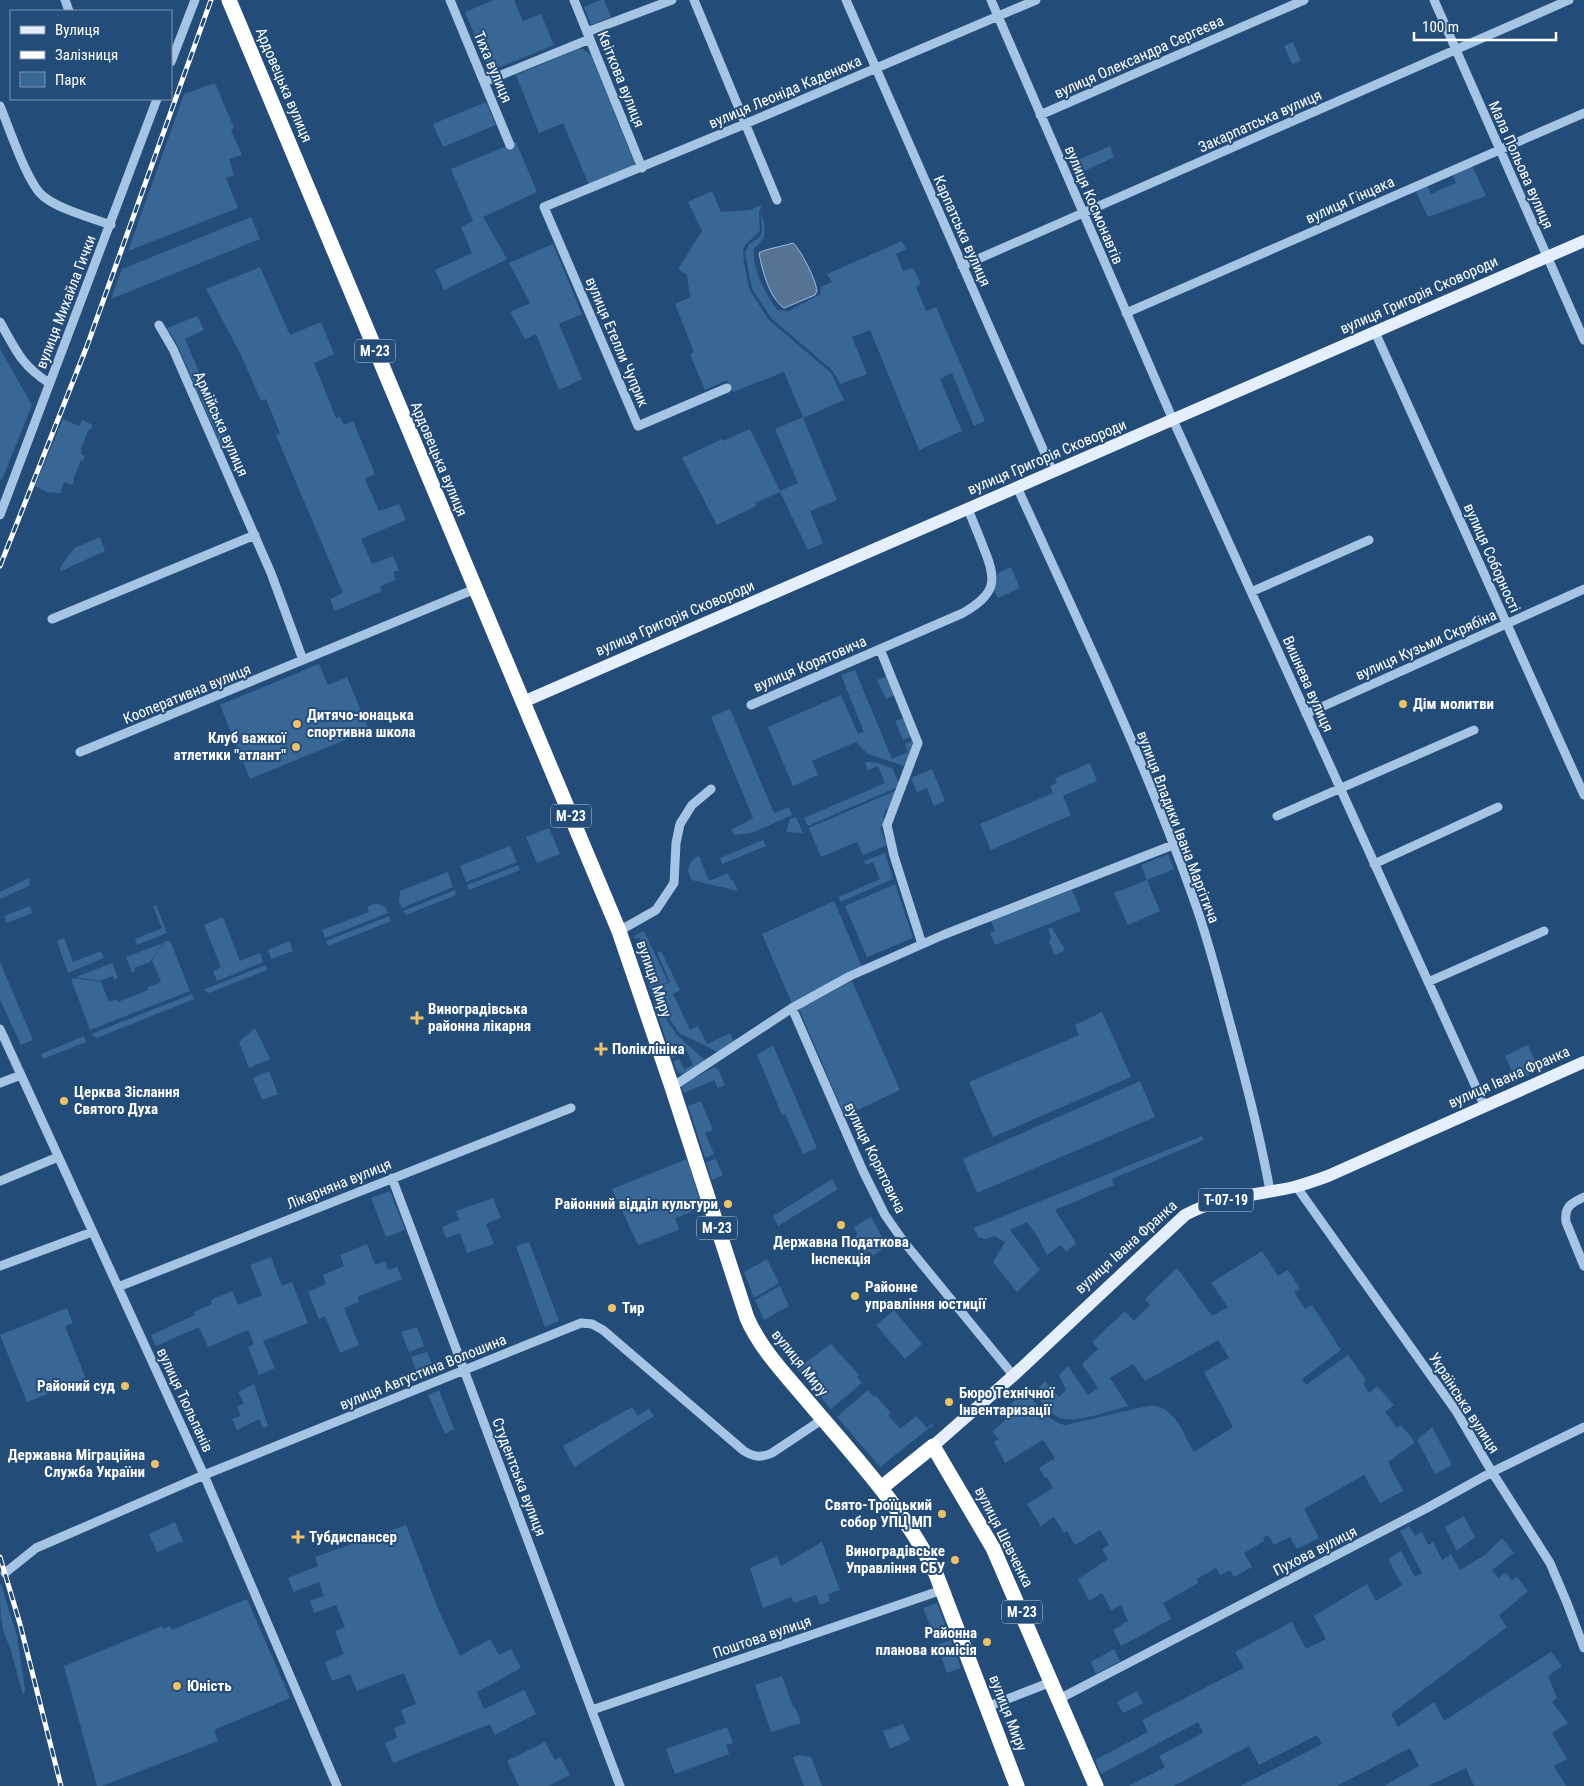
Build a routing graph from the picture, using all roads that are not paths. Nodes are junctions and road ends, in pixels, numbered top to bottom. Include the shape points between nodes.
1 (195, 0) edge
2 (229, 0) edge
3 (450, 0) edge
4 (574, 0) edge
5 (672, 0) edge
6 (694, 0) edge
7 (846, 0) edge
8 (991, 0) edge
9 (1036, 0) edge
10 (1304, 0) edge
11 (1434, 0) edge
12 (1569, 0) edge
13 (998, 16) junction
14 (589, 36) junction
15 (1456, 51) junction
16 (172, 59) edge
17 (876, 68) junction
18 (484, 82) junction
19 (157, 100) edge
20 (0, 106) edge
21 (1584, 113) edge
22 (1040, 115) junction
23 (746, 124) junction
24 (510, 145) dead end
25 (1499, 150) junction
26 (642, 168) junction
27 (777, 200) dead end
28 (544, 207) joint
29 (1083, 214) junction
30 (111, 225) junction
31 (1584, 241) edge
32 (1547, 257) junction
33 (962, 266) junction
34 (1126, 313) junction
35 (0, 322) edge
36 (159, 325) dead end
37 (1375, 332) junction
38 (1584, 340) edge
39 (49, 383) junction
40 (727, 388) dead end
41 (1174, 420) junction
42 (1053, 472) junction
43 (1017, 487) junction
44 (968, 509) junction
45 (0, 514) edge
46 (254, 535) junction
47 (1369, 540) dead end
48 (474, 589) junction
49 (1584, 589) edge
50 (1251, 592) junction
51 (52, 619) dead end
52 (1506, 624) junction
53 (880, 649) junction
54 (303, 660) junction
55 (523, 702) junction
56 (751, 705) dead end
57 (1306, 714) junction
58 (1474, 730) dead end
59 (80, 752) dead end
60 (1340, 788) junction
61 (711, 789) dead end
62 (1584, 796) edge
63 (1498, 807) dead end
64 (1277, 816) dead end
65 (1173, 845) junction
66 (1374, 864) junction
67 (1544, 931) dead end
68 (619, 932) junction
69 (922, 944) junction
70 (1428, 982) junction
71 (792, 1008) junction
72 (0, 1029) edge
73 (1584, 1062) edge
74 (21, 1075) junction
75 (0, 1083) edge
76 (672, 1087) junction
77 (1485, 1107) junction
78 (571, 1108) dead end
79 (58, 1157) junction
80 (392, 1178) junction
81 (0, 1181) edge
82 (1296, 1186) junction
83 (1270, 1191) junction
84 (1584, 1197) edge
85 (92, 1232) junction
86 (0, 1266) edge
87 (1584, 1266) edge
88 (118, 1287) junction
89 (465, 1370) junction
90 (1013, 1375) junction
91 (823, 1419) junction
92 (1584, 1427) edge
93 (932, 1446) junction
94 (1492, 1472) junction
95 (204, 1475) junction
96 (881, 1488) junction
97 (5, 1573) dead end
98 (942, 1590) junction
99 (1584, 1648) edge
100 (1051, 1682) junction
101 (1059, 1699) junction
102 (987, 1706) junction
103 (592, 1710) junction
104 (337, 1786) edge
105 (620, 1786) edge
106 (1017, 1786) edge
107 (1096, 1786) edge

1 - 16 street
2 - 48 highway, Ардовецька вулиця / М-23
3 - 18 street, Тиха вулиця
4 - 14 street, Квіткова вулиця
5 - 14 street
6 - 23 street
7 - 17 street, Карпатська вулиця
8 - 13 street, вулиця Космонавтів
9 - 13 street, вулиця Леоніда Каденюка
10 - 22 street, вулиця Олександра Сергеєва
11 - 15 street, Мала Польова вулиця
12 - 15 street, Закарпатська вулиця
13 - 17 street, вулиця Леоніда Каденюка
13 - 22 street, вулиця Космонавтів
14 - 18 street
14 - 26 street, Квіткова вулиця
15 - 25 street, Мала Польова вулиця
15 - 29 street, Закарпатська вулиця
17 - 23 street, вулиця Леоніда Каденюка
17 - 33 street, Карпатська вулиця
18 - 24 street, Тиха вулиця
19 - 30 street, вулиця Михайла Гички
20 - 30 street via 32,181 42,195 54,204
21 - 25 street, вулиця Гінцака
22 - 29 street, вулиця Космонавтів
23 - 26 street, вулиця Леоніда Каденюка
23 - 27 street
25 - 32 street, Мала Польова вулиця
25 - 34 street, вулиця Гінцака
26 - 28 street, вулиця Леоніда Каденюка
28 - 40 street, вулиця Етелли Чуприк via 638,426
29 - 33 street, Закарпатська вулиця
29 - 34 street, вулиця Космонавтів
30 - 39 street, вулиця Михайла Гички
31 - 32 main road, вулиця Григорія Сковороди
32 - 37 main road, вулиця Григорія Сковороди
32 - 38 street, Мала Польова вулиця
33 - 42 street, Карпатська вулиця
34 - 41 street, вулиця Космонавтів
35 - 39 street via 27,366
36 - 46 street, Армійська вулиця via 173,349
37 - 41 main road, вулиця Григорія Сковороди
37 - 52 street, вулиця Соборності
39 - 45 street, вулиця Михайла Гички
41 - 42 main road, вулиця Григорія Сковороди
41 - 50 street, Вишнева вулиця
42 - 43 main road, вулиця Григорія Сковороди
43 - 44 main road, вулиця Григорія Сковороди
43 - 65 street, вулиця Владики Івана Маргітича via 1125,726
44 - 53 street, вулиця Корятовича via 993,572 987,594 963,613
44 - 55 main road, вулиця Григорія Сковороди
46 - 51 street
46 - 54 street, Армійська вулиця
47 - 50 street
48 - 54 street, Кооперативна вулиця
48 - 55 highway, Ардовецька вулиця / М-23
49 - 52 street, вулиця Кузьми Скрябіна
50 - 57 street, Вишнева вулиця
52 - 57 street, вулиця Кузьми Скрябіна
52 - 62 street, вулиця Соборності
53 - 56 street, вулиця Корятовича
53 - 69 street, вулиця Корятовича via 918,743 887,828
54 - 59 street, Кооперативна вулиця
55 - 68 highway, Ардовецька вулиця / М-23
57 - 60 street, Вишнева вулиця
58 - 60 street
60 - 64 street
60 - 66 street, Вишнева вулиця
61 - 68 street via 692,805 680,824 674,883 656,910
63 - 66 street
65 - 69 street
65 - 83 street, вулиця Владики Івана Маргітича via 1200,919 1222,995 1251,1099
66 - 70 street, Вишнева вулиця
67 - 70 street
68 - 76 highway, вулиця Миру / М-23
69 - 71 street via 850,976
70 - 77 street, Вишнева вулиця
71 - 76 street
71 - 90 street, вулиця Корятовича via 885,1215
72 - 74 street, вулиця Тюльпанів
73 - 77 main road, вулиця Івана Франка / Т-07-19
74 - 75 street
74 - 79 street, вулиця Тюльпанів
76 - 91 highway, вулиця Миру / М-23 via 747,1318 774,1361
77 - 82 main road, вулиця Івана Франка / Т-07-19 via 1328,1176
78 - 80 street, Лікарняна вулиця
79 - 81 street
79 - 85 street, вулиця Тюльпанів
80 - 88 street, Лікарняна вулиця
80 - 89 street, Студентська вулиця
82 - 83 main road, вулиця Івана Франка / Т-07-19
82 - 94 street, Українська вулиця via 1443,1391
83 - 90 main road, вулиця Івана Франка / Т-07-19 via 1219,1202 1185,1215
84 - 87 street via 1568,1206 1565,1216
85 - 86 street
85 - 88 street, вулиця Тюльпанів
88 - 95 street, вулиця Тюльпанів
89 - 91 street, вулиця Августина Волошина via 586,1322 603,1330 753,1456 772,1453
89 - 95 street, вулиця Августина Волошина
89 - 103 street, Студентська вулиця
90 - 93 main road, вулиця Івана Франка / Т-07-19
91 - 96 highway, вулиця Миру / М-23
92 - 94 street, Пухова вулиця
93 - 96 highway, вулиця Івана Франка
93 - 100 highway, вулиця Шевченка / М-23 via 987,1536
94 - 99 street, Українська вулиця via 1550,1563
94 - 101 street, Пухова вулиця
95 - 97 street, вулиця Августина Волошина via 43,1545
95 - 104 street, вулиця Тюльпанів
96 - 98 highway, вулиця Миру / М-23 via 918,1541
98 - 102 highway, вулиця Миру / М-23
98 - 103 street, Поштова вулиця
100 - 101 highway, вулиця Шевченка / М-23
100 - 102 street
101 - 107 highway, вулиця Шевченка / М-23
102 - 106 highway, вулиця Миру / М-23
103 - 105 street, Студентська вулиця

